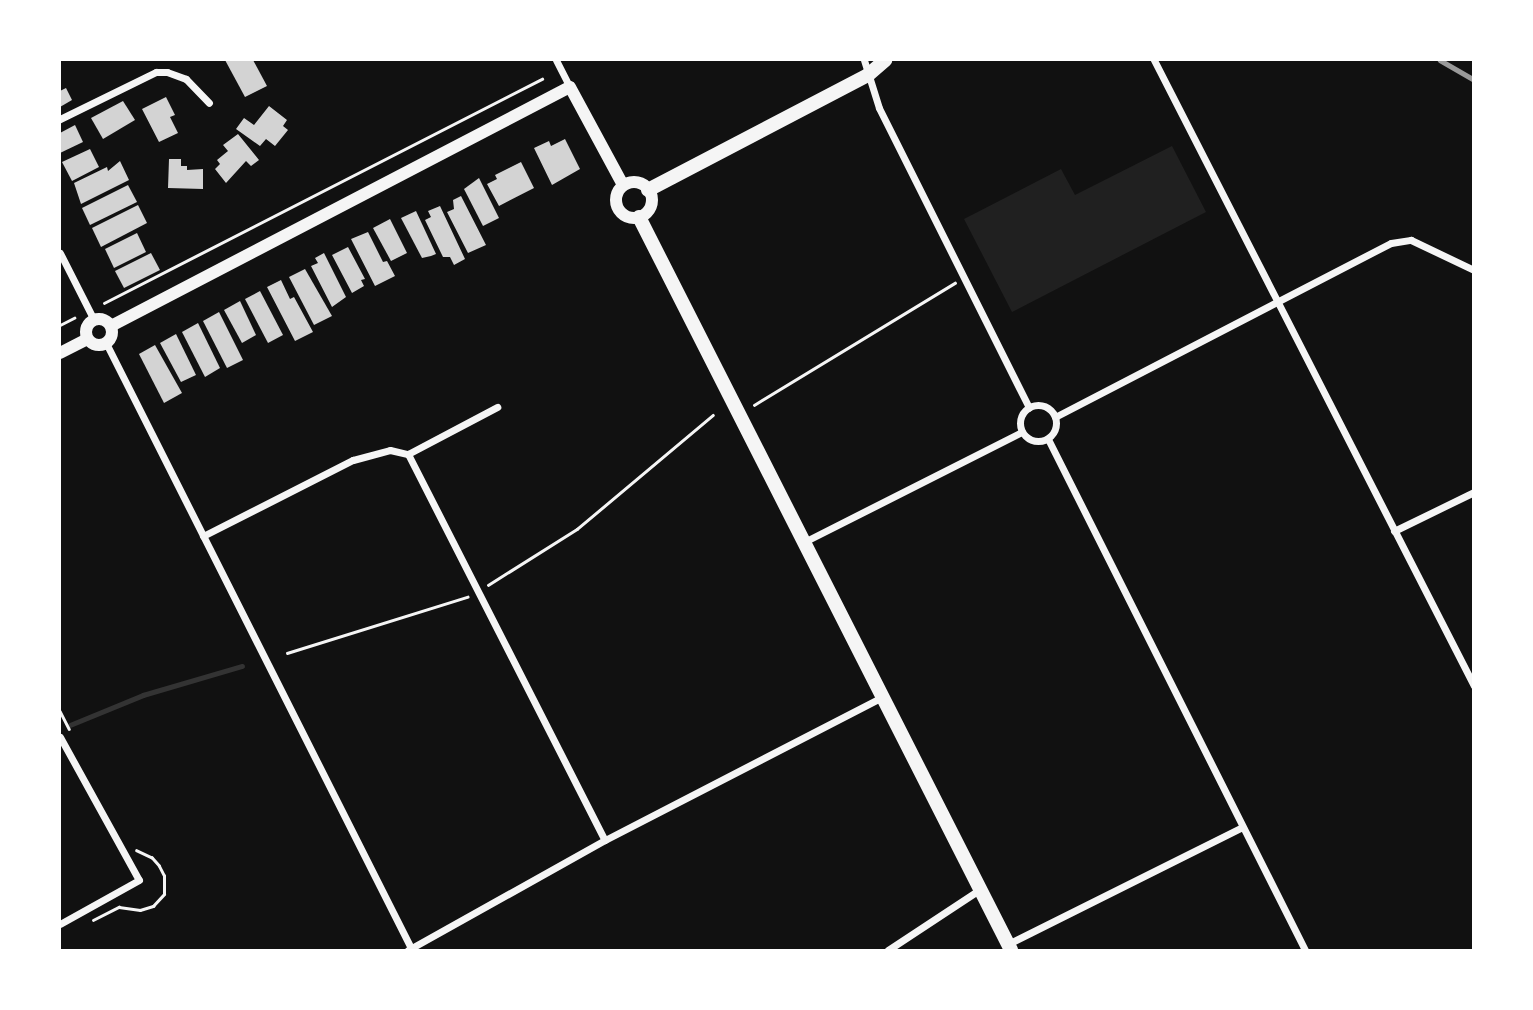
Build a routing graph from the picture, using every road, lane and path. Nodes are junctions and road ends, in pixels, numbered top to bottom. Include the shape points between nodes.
1 (556, 60) edge
2 (864, 60) edge
3 (885, 60) edge
4 (1154, 60) edge
5 (868, 75) junction
6 (542, 79) dead end
7 (570, 88) junction
8 (209, 103) dead end
9 (60, 119) edge
10 (623, 186) junction
11 (649, 190) junction
12 (639, 217) junction
13 (60, 253) edge
14 (1474, 270) edge
15 (965, 276) junction
16 (1276, 301) junction
17 (104, 303) dead end
18 (74, 318) dead end
19 (94, 320) junction
20 (60, 325) edge
21 (111, 326) junction
22 (88, 339) junction
23 (106, 343) junction
24 (60, 353) edge
25 (754, 405) dead end
26 (497, 407) dead end
27 (1029, 408) junction
28 (713, 415) dead end
29 (1055, 417) junction
30 (1022, 432) junction
31 (1048, 439) junction
32 (408, 454) junction
33 (1474, 492) edge
34 (1394, 531) junction
35 (203, 536) junction
36 (802, 544) junction
37 (476, 592) junction
38 (287, 653) dead end
39 (1474, 686) edge
40 (880, 698) junction
41 (60, 737) edge
42 (1241, 828) junction
43 (605, 840) junction
44 (979, 890) junction
45 (60, 924) edge
46 (1009, 947) edge
47 (409, 949) edge
48 (888, 950) edge
49 (1305, 950) edge

1 - 7 street
2 - 5 street
3 - 5 main road
4 - 16 street
5 - 11 main road
5 - 15 street via 879,108
6 - 17 path
7 - 10 street
7 - 21 street
8 - 9 street via 186,79 156,72
10 - 11 street via 638,182
10 - 12 street via 616,198 618,208 627,216
11 - 12 street via 651,205
12 - 36 main road
13 - 19 street
14 - 16 street via 1420,243 1402,240
15 - 25 path
15 - 27 street
16 - 29 street
16 - 34 street
18 - 20 path
19 - 21 street via 102,319
19 - 22 street via 87,326
21 - 23 street
22 - 23 street via 94,344
22 - 24 street
23 - 35 street
26 - 32 street
27 - 29 street via 1045,407
27 - 30 street via 1022,416
28 - 37 path via 578,530
29 - 31 street via 1055,429
30 - 31 street via 1036,441
30 - 36 street
31 - 42 street
32 - 35 street via 390,450 353,460
32 - 37 street
33 - 34 street
34 - 39 street
35 - 47 street
36 - 40 main road
37 - 38 path via 460,601
37 - 43 street
40 - 43 street
40 - 44 main road
41 - 45 street via 139,880
42 - 46 street
42 - 49 street
43 - 47 street
44 - 46 main road
44 - 48 street

